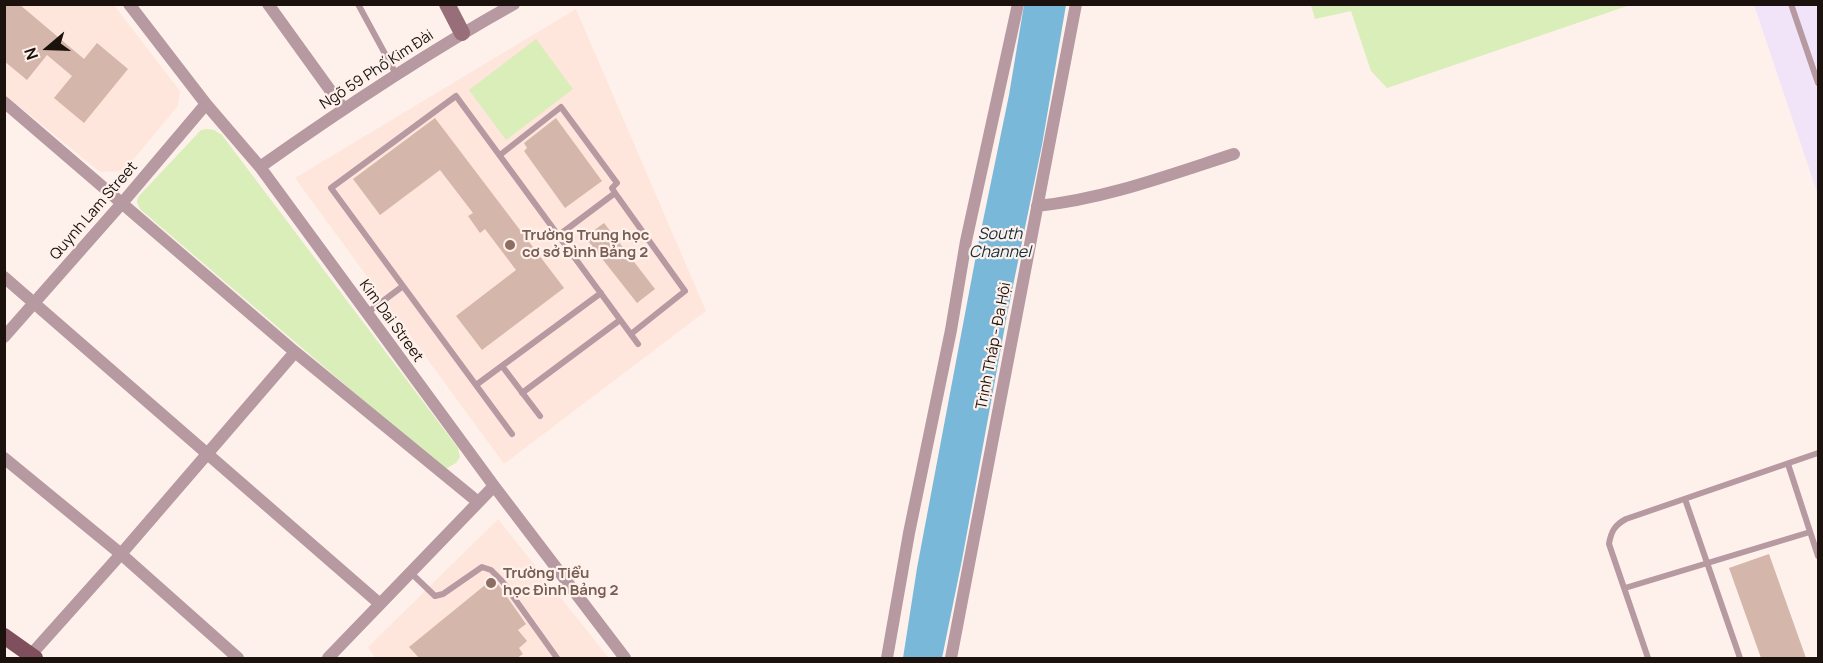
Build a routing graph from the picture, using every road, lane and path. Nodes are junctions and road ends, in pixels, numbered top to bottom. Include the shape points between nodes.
1 (268, 4) edge
2 (358, 4) edge
3 (447, 4) edge
4 (514, 4) edge
5 (1018, 4) edge
6 (1076, 4) edge
7 (1791, 4) edge
8 (133, 6) edge
9 (462, 33) junction
10 (396, 75) junction
11 (1818, 83) edge
12 (4, 102) edge
13 (206, 104) junction
14 (343, 108) junction
15 (1234, 154) dead end
16 (500, 155) junction
17 (260, 167) junction
18 (615, 193) junction
19 (123, 202) junction
20 (1037, 206) junction
21 (559, 235) junction
22 (4, 277) edge
23 (404, 286) junction
24 (601, 292) junction
25 (35, 302) junction
26 (367, 313) junction
27 (620, 320) junction
28 (631, 334) junction
29 (4, 337) edge
30 (638, 344) dead end
31 (296, 352) junction
32 (502, 366) junction
33 (476, 385) junction
34 (522, 393) junction
35 (540, 416) dead end
36 (512, 434) dead end
37 (209, 453) junction
38 (1818, 453) edge
39 (4, 458) edge
40 (1788, 464) junction
41 (494, 486) junction
42 (1685, 499) junction
43 (478, 502) junction
44 (1810, 532) junction
45 (121, 554) junction
46 (1818, 556) edge
47 (1707, 562) junction
48 (411, 573) junction
49 (1625, 588) junction
50 (380, 604) junction
51 (4, 636) edge
52 (31, 657) edge
53 (238, 658) edge
54 (328, 658) edge
55 (557, 658) edge
56 (625, 658) edge
57 (887, 658) edge
58 (951, 658) edge
59 (1648, 658) edge
60 (1740, 658) edge

1 - 14 street
2 - 10 lane
3 - 9 main road
4 - 9 street, Ngõ 59 Phố Kim Đài
5 - 57 street via 966,241
6 - 20 street, Trịnh Tháp - Đa Hội
7 - 11 lane
8 - 13 street, Kim Dai Street
9 - 10 street, Ngõ 59 Phố Kim Đài
10 - 14 street, Ngõ 59 Phố Kim Đài
12 - 19 street
13 - 17 street, Kim Dai Street
13 - 19 street, Quynh Lam Street
14 - 17 street, Ngõ 59 Phố Kim Đài
15 - 20 street via 1109,193
16 - 18 lane via 561,107 617,183 612,188
16 - 21 lane
16 - 23 lane via 456,96 331,188
17 - 26 street, Kim Dai Street
18 - 21 lane
18 - 28 lane via 685,291
19 - 25 street, Quynh Lam Street
19 - 31 street
20 - 58 street, Trịnh Tháp - Đa Hội
21 - 24 lane
22 - 25 street
23 - 26 lane
23 - 33 lane
24 - 27 lane
24 - 32 lane
25 - 29 street, Quynh Lam Street
25 - 37 street
26 - 41 street, Kim Dai Street
27 - 28 lane
27 - 34 lane
28 - 30 lane
31 - 37 street
31 - 43 street
32 - 33 lane
32 - 34 lane
33 - 36 lane
34 - 35 lane
37 - 45 street
37 - 50 street
38 - 40 lane
39 - 45 street
40 - 42 lane
40 - 44 lane
41 - 43 street
41 - 56 street, Kim Dai Street
42 - 47 lane
42 - 49 lane via 1626,519 1610,533 1609,544
43 - 48 street
44 - 46 lane
44 - 47 lane
45 - 52 street
45 - 53 street
47 - 49 lane
47 - 60 lane
48 - 50 street
48 - 55 lane via 435,596 482,567 491,570
49 - 59 lane
50 - 54 street
51 - 52 main road

